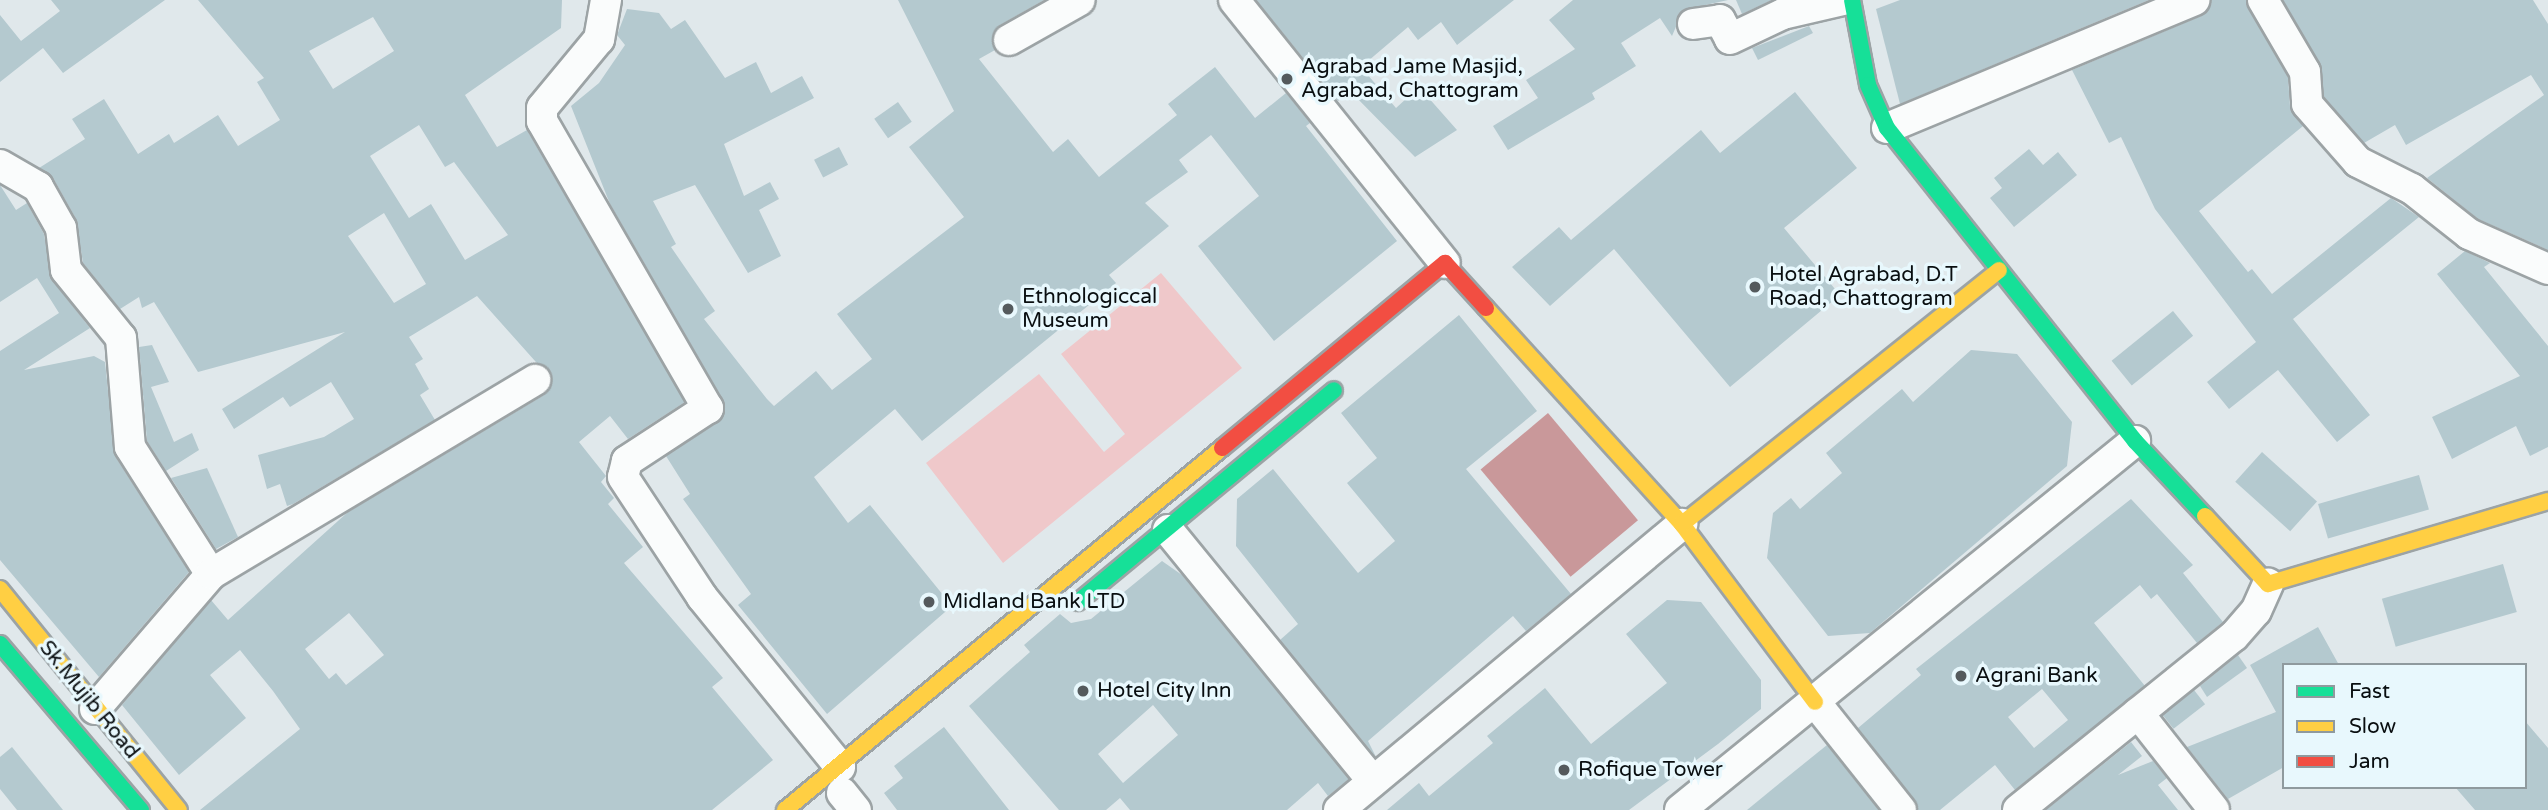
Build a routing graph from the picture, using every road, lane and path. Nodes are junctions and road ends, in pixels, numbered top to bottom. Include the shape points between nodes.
1 (606, 0) edge
2 (1080, 0) edge
3 (1234, 0) edge
4 (1843, 0) edge
5 (1852, 0) edge
6 (2194, 0) edge
7 (2263, 0) edge
8 (1693, 24) dead end
9 (1009, 40) dead end
10 (1887, 128) junction
11 (0, 165) edge
12 (1999, 270) junction
13 (2548, 270) edge
14 (1453, 278) junction
15 (1347, 379) dead end
16 (535, 380) dead end
17 (2135, 441) junction
18 (2548, 500) edge
19 (1682, 524) junction
20 (1168, 530) junction
21 (211, 573) junction
22 (2269, 584) junction
23 (0, 589) edge
24 (0, 598) edge
25 (1059, 618) dead end
26 (0, 643) edge
27 (0, 656) edge
28 (1815, 702) junction
29 (95, 709) junction
30 (2138, 713) junction
31 (1373, 781) junction
32 (844, 791) edge
33 (128, 810) edge
34 (141, 810) edge
35 (177, 810) edge
36 (785, 810) edge
37 (1339, 810) edge
38 (1680, 810) edge
39 (1900, 810) edge
40 (2018, 810) edge
41 (2214, 810) edge

1 - 32 street via 598,39 542,108 542,121 708,408 627,461 623,477 702,597
2 - 9 street
3 - 14 street
4 - 8 street via 1783,14 1730,39 1720,20
5 - 10 main road via 1868,85
6 - 10 street
7 - 13 street via 2305,72 2306,104 2358,162 2412,189 2469,234
10 - 12 main road
11 - 21 street via 38,187 61,228 66,270 121,338 131,447
12 - 17 main road
12 - 19 main road via 1918,341
14 - 19 main road
14 - 32 main road
15 - 20 main road
16 - 21 street
17 - 22 main road
17 - 28 street
18 - 22 main road
19 - 28 main road
19 - 31 street
20 - 25 main road
20 - 31 street
21 - 29 street
22 - 30 street via 2256,611 2234,635
23 - 29 main road, Sk.Mujib Road
24 - 35 main road
26 - 34 main road
27 - 33 main road, Sk.Mujib Road
28 - 38 street
28 - 39 street
29 - 35 main road, Sk.Mujib Road
30 - 40 street
30 - 41 street
31 - 37 street
32 - 36 main road

